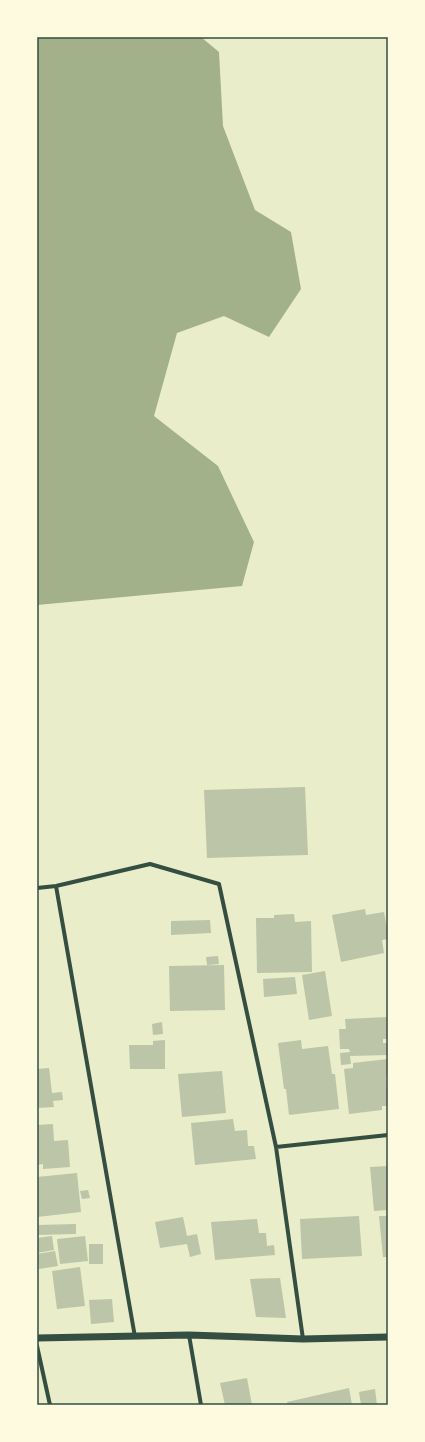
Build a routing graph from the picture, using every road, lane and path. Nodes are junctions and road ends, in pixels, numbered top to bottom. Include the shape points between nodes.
1 (56, 886) junction
2 (37, 888) edge
3 (388, 1135) edge
4 (276, 1147) junction
5 (189, 1335) junction
6 (135, 1336) junction
7 (37, 1338) edge
8 (388, 1338) edge
9 (303, 1339) junction
10 (37, 1346) edge
11 (50, 1405) edge
12 (201, 1405) edge

1 - 2 street
1 - 4 street via 150,864 219,884
1 - 6 street
3 - 4 street
4 - 9 street
5 - 6 street
5 - 9 street
5 - 12 street
6 - 7 street
8 - 9 street
10 - 11 street

